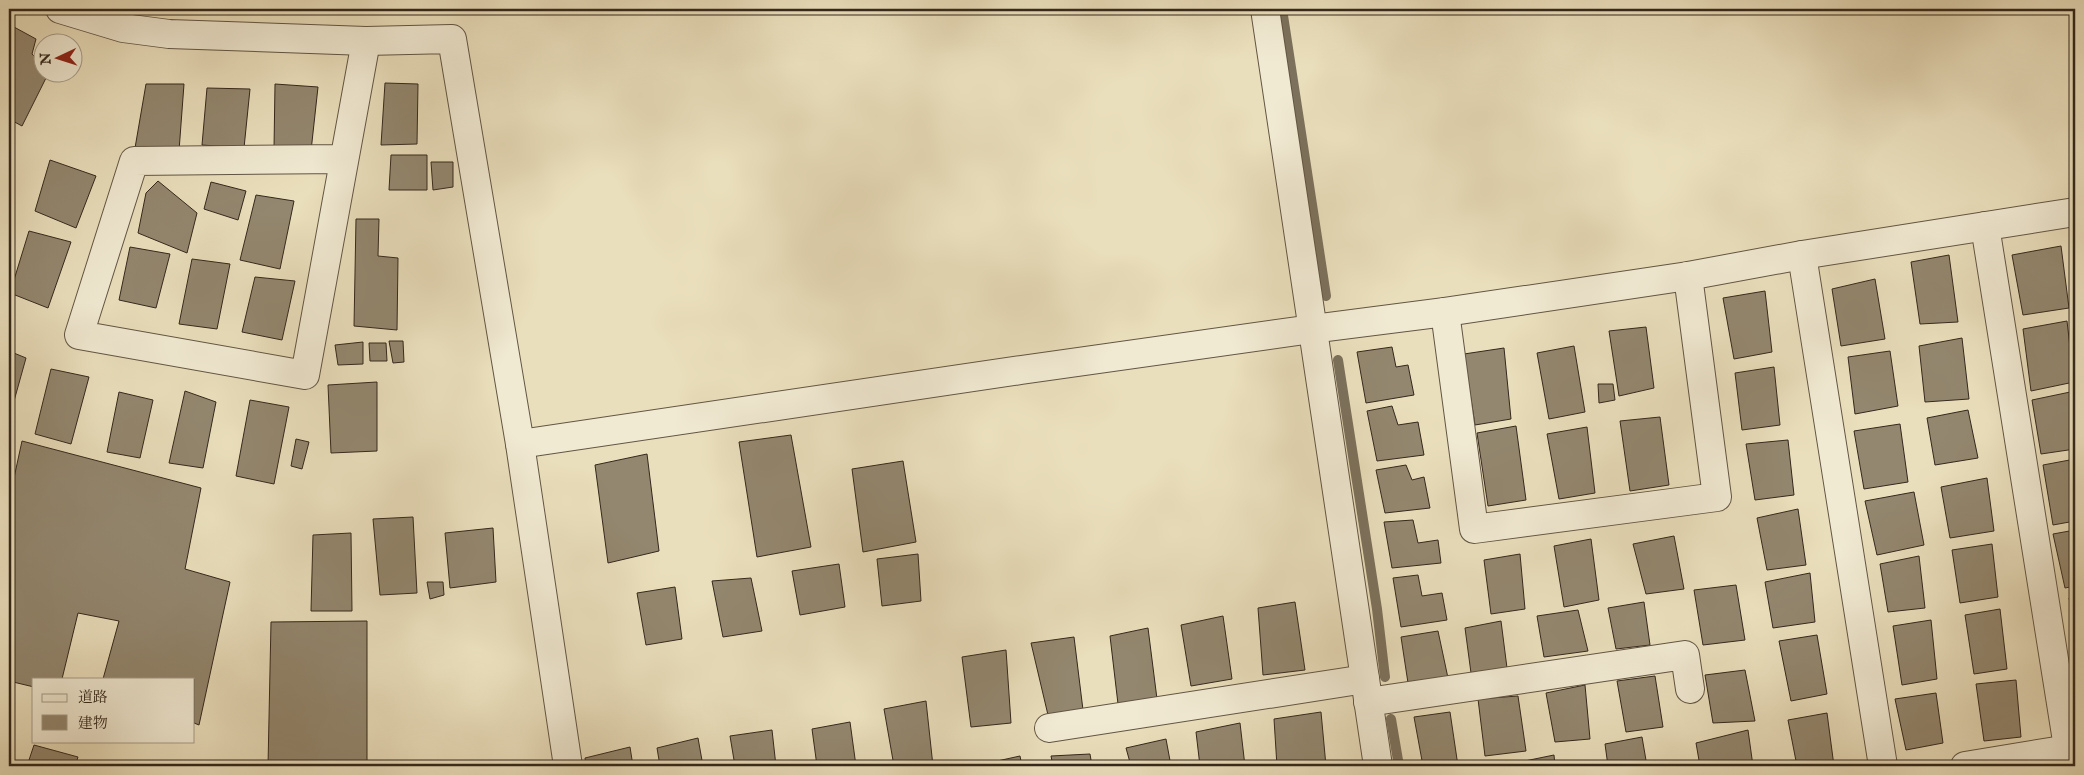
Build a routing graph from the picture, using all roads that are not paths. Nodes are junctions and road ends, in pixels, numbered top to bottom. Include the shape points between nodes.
1 (60, 9) edge
2 (1265, 9) edge
3 (366, 41) junction
4 (344, 159) junction
5 (2075, 212) edge
6 (1985, 226) junction
7 (1802, 255) junction
8 (1688, 276) junction
9 (1446, 312) junction
10 (1312, 328) junction
11 (520, 444) junction
12 (1690, 689) dead end
13 (1366, 690) junction
14 (1049, 728) dead end
15 (2071, 755) edge
16 (568, 766) edge
17 (1378, 766) edge
18 (1883, 766) edge
19 (1965, 766) edge

1 - 3 street via 123,28 169,34
2 - 10 street
3 - 4 street
3 - 11 street via 452,40
4 - 4 street via 305,375 79,335 134,161
5 - 6 street
6 - 7 street
6 - 15 street
7 - 8 street
7 - 18 street
8 - 9 street
8 - 9 street via 1717,497 1474,529
9 - 10 street
10 - 11 street
10 - 13 street
11 - 16 street
12 - 13 street via 1685,655
13 - 14 street
13 - 17 street
15 - 19 street

